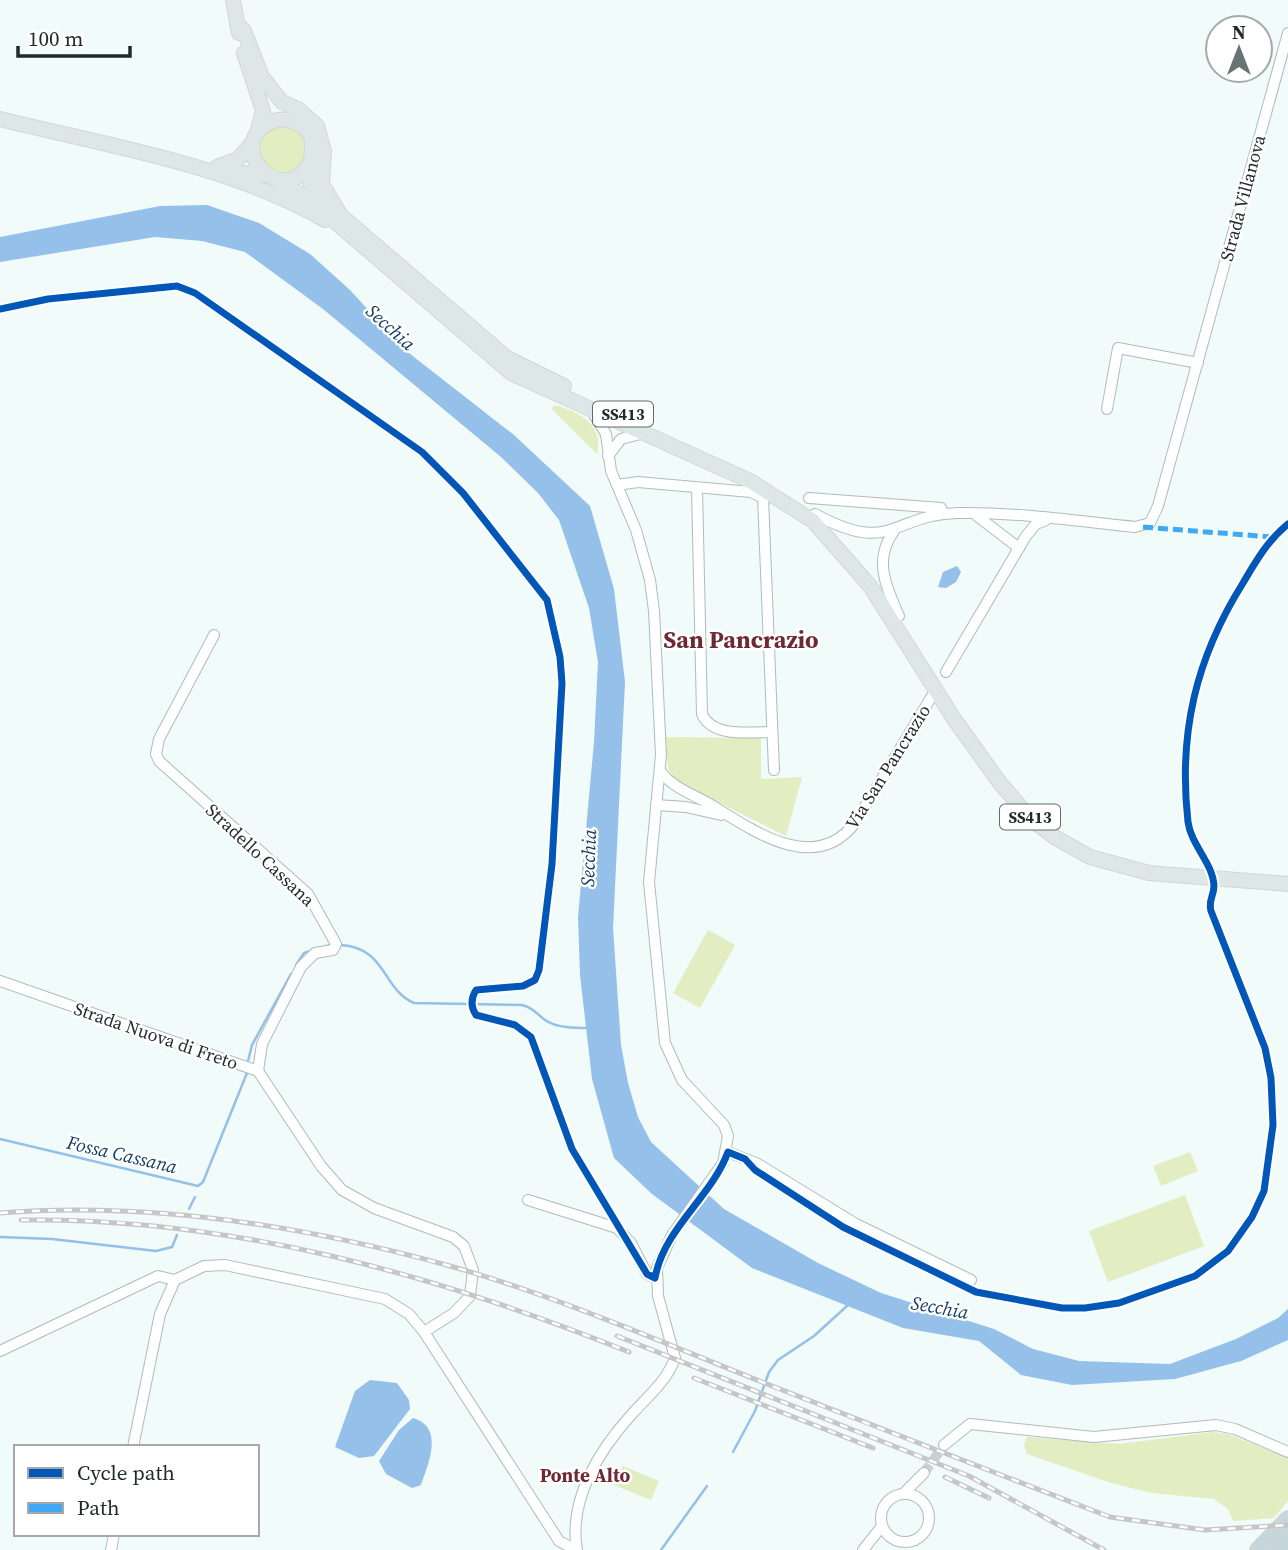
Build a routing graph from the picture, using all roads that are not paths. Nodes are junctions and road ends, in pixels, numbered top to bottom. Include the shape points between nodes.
1 (233, 0) edge
2 (237, 24) junction
3 (1288, 33) edge
4 (255, 88) junction
5 (0, 120) edge
6 (295, 121) junction
7 (255, 138) junction
8 (313, 156) junction
9 (204, 170) junction
10 (270, 177) junction
11 (340, 214) junction
12 (352, 238) junction
13 (1198, 363) junction
14 (590, 408) junction
15 (1107, 409) dead end
16 (645, 433) junction
17 (608, 456) junction
18 (617, 485) junction
19 (697, 488) junction
20 (809, 498) dead end
21 (902, 505) junction
22 (941, 508) dead end
23 (815, 514) junction
24 (972, 514) junction
25 (1052, 519) junction
26 (896, 530) junction
27 (1019, 548) junction
28 (899, 616) junction
29 (214, 635) dead end
30 (946, 672) dead end
31 (932, 696) dead end
32 (772, 732) junction
33 (975, 745) junction
34 (774, 770) dead end
35 (660, 771) junction
36 (658, 791) junction
37 (688, 795) junction
38 (656, 805) junction
39 (727, 816) junction
40 (1288, 884) edge
41 (0, 981) edge
42 (258, 1071) junction
43 (728, 1152) junction
44 (528, 1200) dead end
45 (655, 1278) junction
46 (175, 1279) junction
47 (971, 1279) dead end
48 (424, 1332) junction
49 (0, 1351) edge
50 (133, 1445) edge
51 (944, 1445) tunnel mouth
52 (1288, 1452) edge
53 (903, 1494) junction
54 (920, 1499) junction
55 (1288, 1519) edge
56 (882, 1526) junction
57 (922, 1534) junction
58 (890, 1537) junction
59 (1288, 1541) edge
60 (907, 1546) edge
61 (577, 1550) edge
62 (864, 1550) edge
63 (919, 1550) edge
64 (1258, 1550) edge
65 (1279, 1550) edge

1 - 2 main road, SS413
2 - 4 main road, SS413
2 - 11 main road, SS413 via 262,76 282,102 317,125 324,151 322,184
3 - 13 street, Strada Villanova
4 - 6 main road, SS413
4 - 7 main road, SS413 via 263,118
5 - 9 main road
6 - 7 main road via 277,120 261,128
6 - 8 main road, SS413 via 310,135
7 - 9 main road via 238,159
7 - 10 main road, SS413 via 256,163
8 - 10 main road via 295,178
8 - 11 main road, SS413 via 311,187
9 - 10 main road
9 - 12 main road via 288,202
10 - 12 main road, SS413 via 311,201
11 - 23 main road, SS413 via 507,358 754,473
12 - 14 main road, SS413 via 504,368
13 - 15 street via 1118,348
13 - 25 street, Strada Villanova via 1150,523 1135,527
14 - 16 main road, SS413
14 - 17 street via 606,434
16 - 17 street via 621,439
16 - 33 main road, SS413 via 768,491 813,521 870,586
17 - 18 street
18 - 19 street via 638,482
18 - 35 street via 650,580 660,690
19 - 32 street via 756,494 764,503
19 - 32 street via 702,714 709,725 722,730
20 - 21 street
21 - 22 street
21 - 26 street
23 - 26 street via 855,532
23 - 28 main road, SS413 via 859,560
24 - 25 street
24 - 26 street via 932,517
24 - 27 street
25 - 27 street via 1036,524
26 - 28 street via 884,548 882,574
27 - 30 street
28 - 33 main road, SS413
29 - 42 street, Stradello Cassana via 159,739 156,754 308,894 336,948 315,953 302,967 262,1044
31 - 39 street, Via San Pancrazio via 855,823 837,842 822,848 798,848
32 - 34 street
33 - 40 main road, SS413 via 1032,820 1056,838 1107,863 1171,875
35 - 36 street
35 - 37 street, Via San Pancrazio
36 - 37 street, Via San Pancrazio
36 - 38 street
37 - 39 street, Via San Pancrazio
38 - 39 street, Via San Pancrazio
38 - 43 street via 649,882 665,1043 682,1080 724,1125
41 - 42 street, Strada Nuova di Freto
42 - 48 street, Strada Nuova di Freto via 342,1190 361,1203 453,1237 464,1246 473,1270 470,1296
43 - 45 street via 672,1235
43 - 47 street via 758,1164 856,1224
44 - 45 street via 617,1228 631,1243 647,1274
45 - 61 street via 675,1358 656,1389 616,1432 596,1462 579,1508
46 - 48 street via 204,1266 225,1265 385,1299 409,1314
46 - 49 street via 158,1276
46 - 50 street via 160,1314
48 - 61 street via 559,1541
51 - 52 street via 970,1424 1094,1437 1216,1426 1235,1429
53 - 54 street
53 - 54 street via 922,1475
53 - 56 street via 884,1504
54 - 57 street via 929,1520
55 - 64 highway
56 - 58 street
56 - 62 street
57 - 60 street
57 - 63 street
58 - 60 street
58 - 62 street
59 - 65 highway

